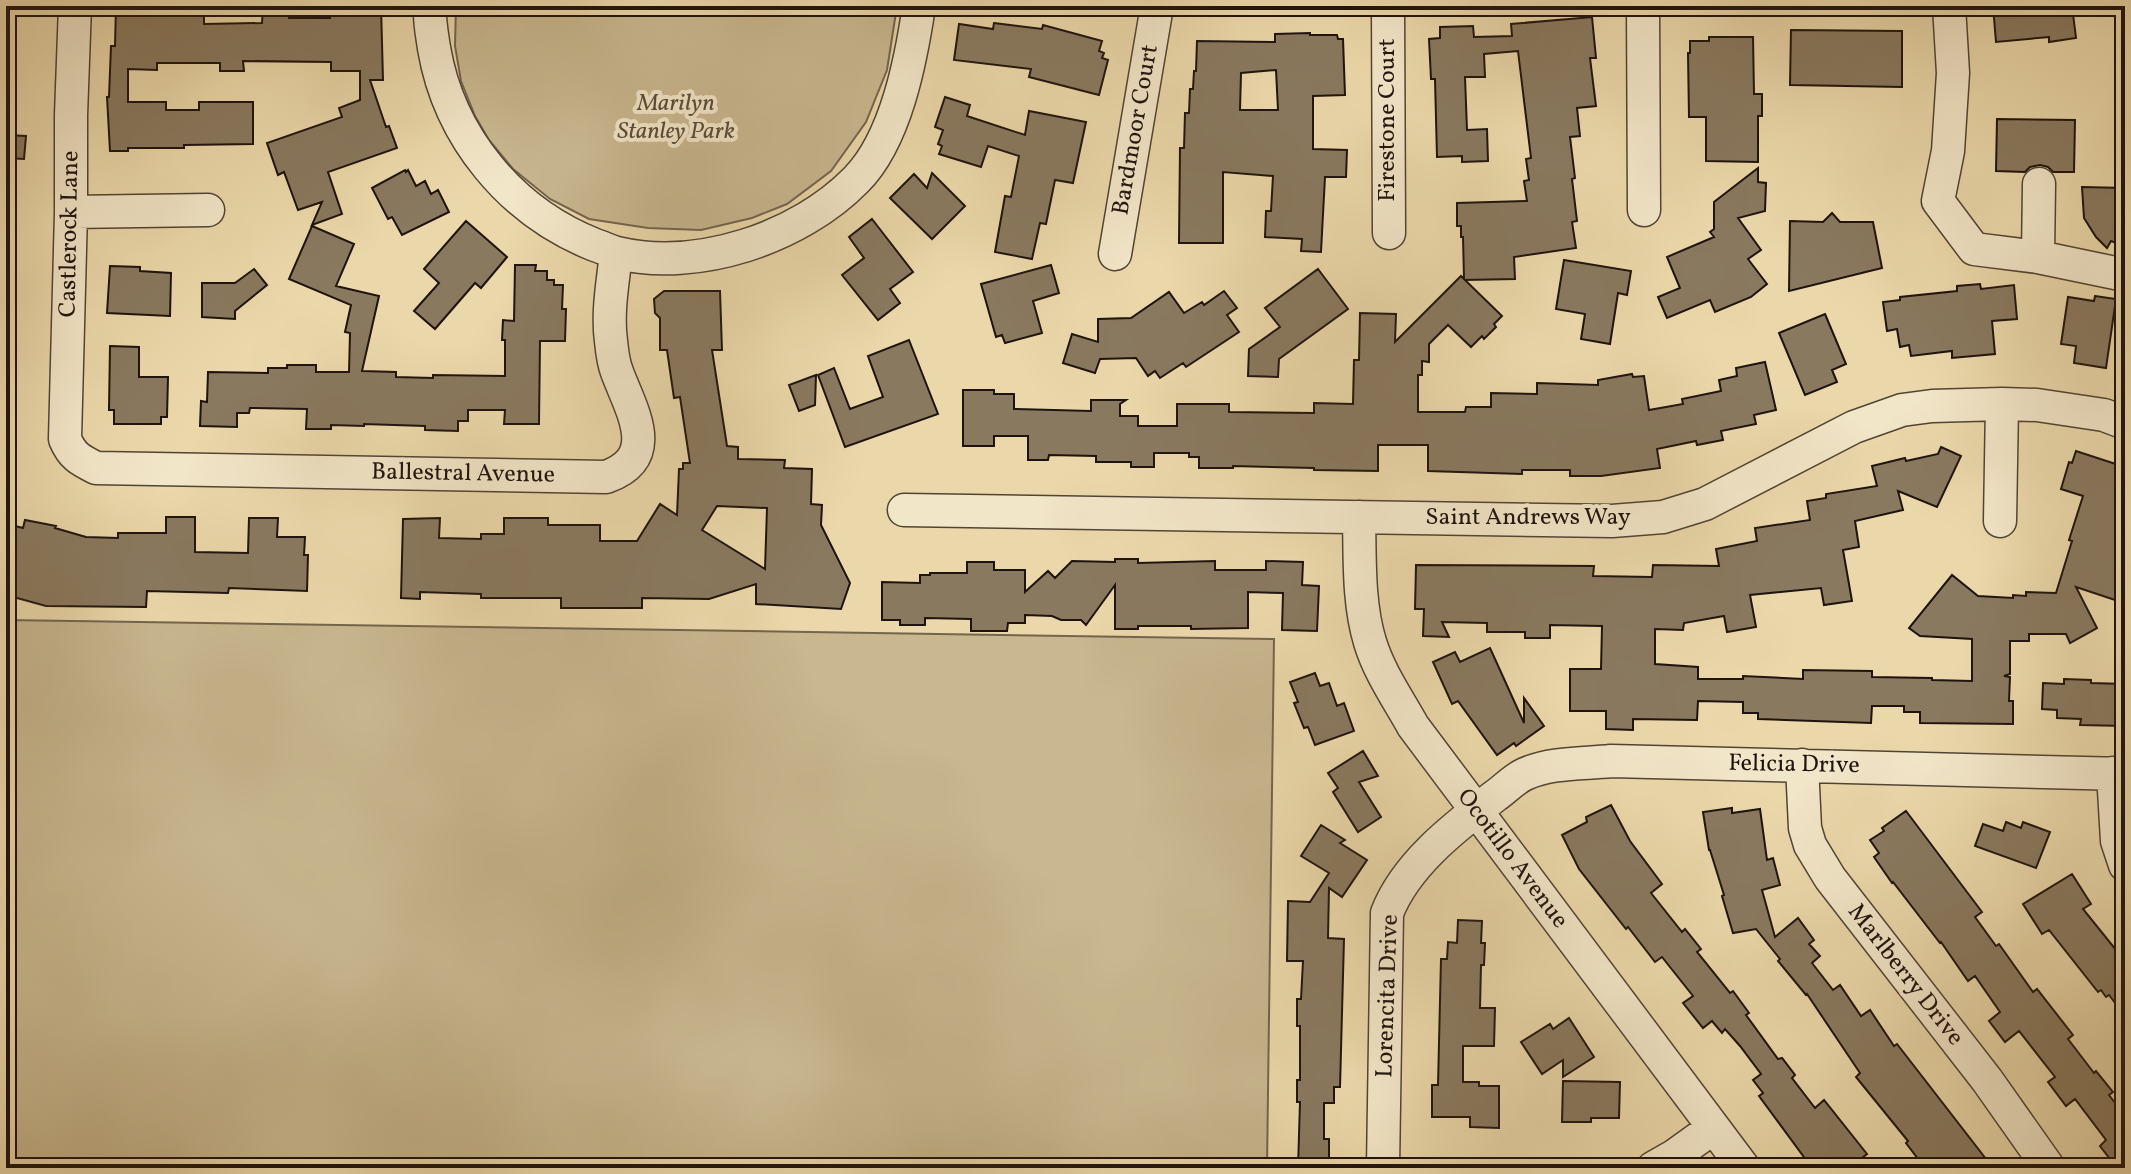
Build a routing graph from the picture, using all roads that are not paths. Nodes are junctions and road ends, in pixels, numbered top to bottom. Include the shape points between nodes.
1 (75, 6) edge
2 (430, 6) edge
3 (919, 6) edge
4 (1157, 6) edge
5 (1388, 6) edge
6 (1643, 6) edge
7 (1949, 6) edge
8 (2039, 184) dead end
9 (208, 210) dead end
10 (1644, 210) dead end
11 (71, 212) junction
12 (1389, 233) dead end
13 (616, 253) junction
14 (1115, 254) dead end
15 (2038, 257) junction
16 (2125, 275) edge
17 (2002, 404) junction
18 (2125, 423) edge
19 (76, 458) joint
20 (904, 510) dead end
21 (1359, 517) junction
22 (2000, 521) dead end
23 (1802, 765) junction
24 (2119, 774) edge
25 (1476, 811) junction
26 (2125, 865) edge
27 (1713, 1128) junction
28 (1383, 1168) edge
29 (1653, 1168) edge
30 (1744, 1168) edge
31 (2049, 1168) edge

1 - 11 street, Castlerock Lane
2 - 13 street via 438,73 458,123 488,169 527,207 573,236
3 - 13 street via 898,104 882,142 857,179 815,214 765,240 712,255 657,258
4 - 14 street, Bardmoor Court
5 - 12 street, Firestone Court
6 - 10 street
7 - 15 street via 1953,73 1948,151 1938,201 1974,249
8 - 15 street
9 - 11 street
11 - 19 street, Castlerock Lane via 65,439
13 - 19 street, Ballestral Avenue via 610,338 615,369 635,412 639,436 633,460 622,471 606,477 96,468
15 - 16 street
17 - 18 street, Saint Andrews Way via 2104,415
17 - 21 street, Saint Andrews Way via 1902,410 1854,427 1705,504 1663,517
17 - 22 street
20 - 21 street, Saint Andrews Way
21 - 25 street, Ocotillo Avenue via 1362,602 1375,656 1413,726
23 - 24 street, Felicia Drive
23 - 25 street, Felicia Drive via 1611,761 1547,767 1522,775
23 - 31 street, Marlberry Drive via 1805,828 1823,867
24 - 26 street via 2117,841
25 - 27 street, Ocotillo Avenue
25 - 28 street, Lorencita Drive via 1425,857 1395,894 1387,913
27 - 29 street
27 - 30 street, Ocotillo Avenue

